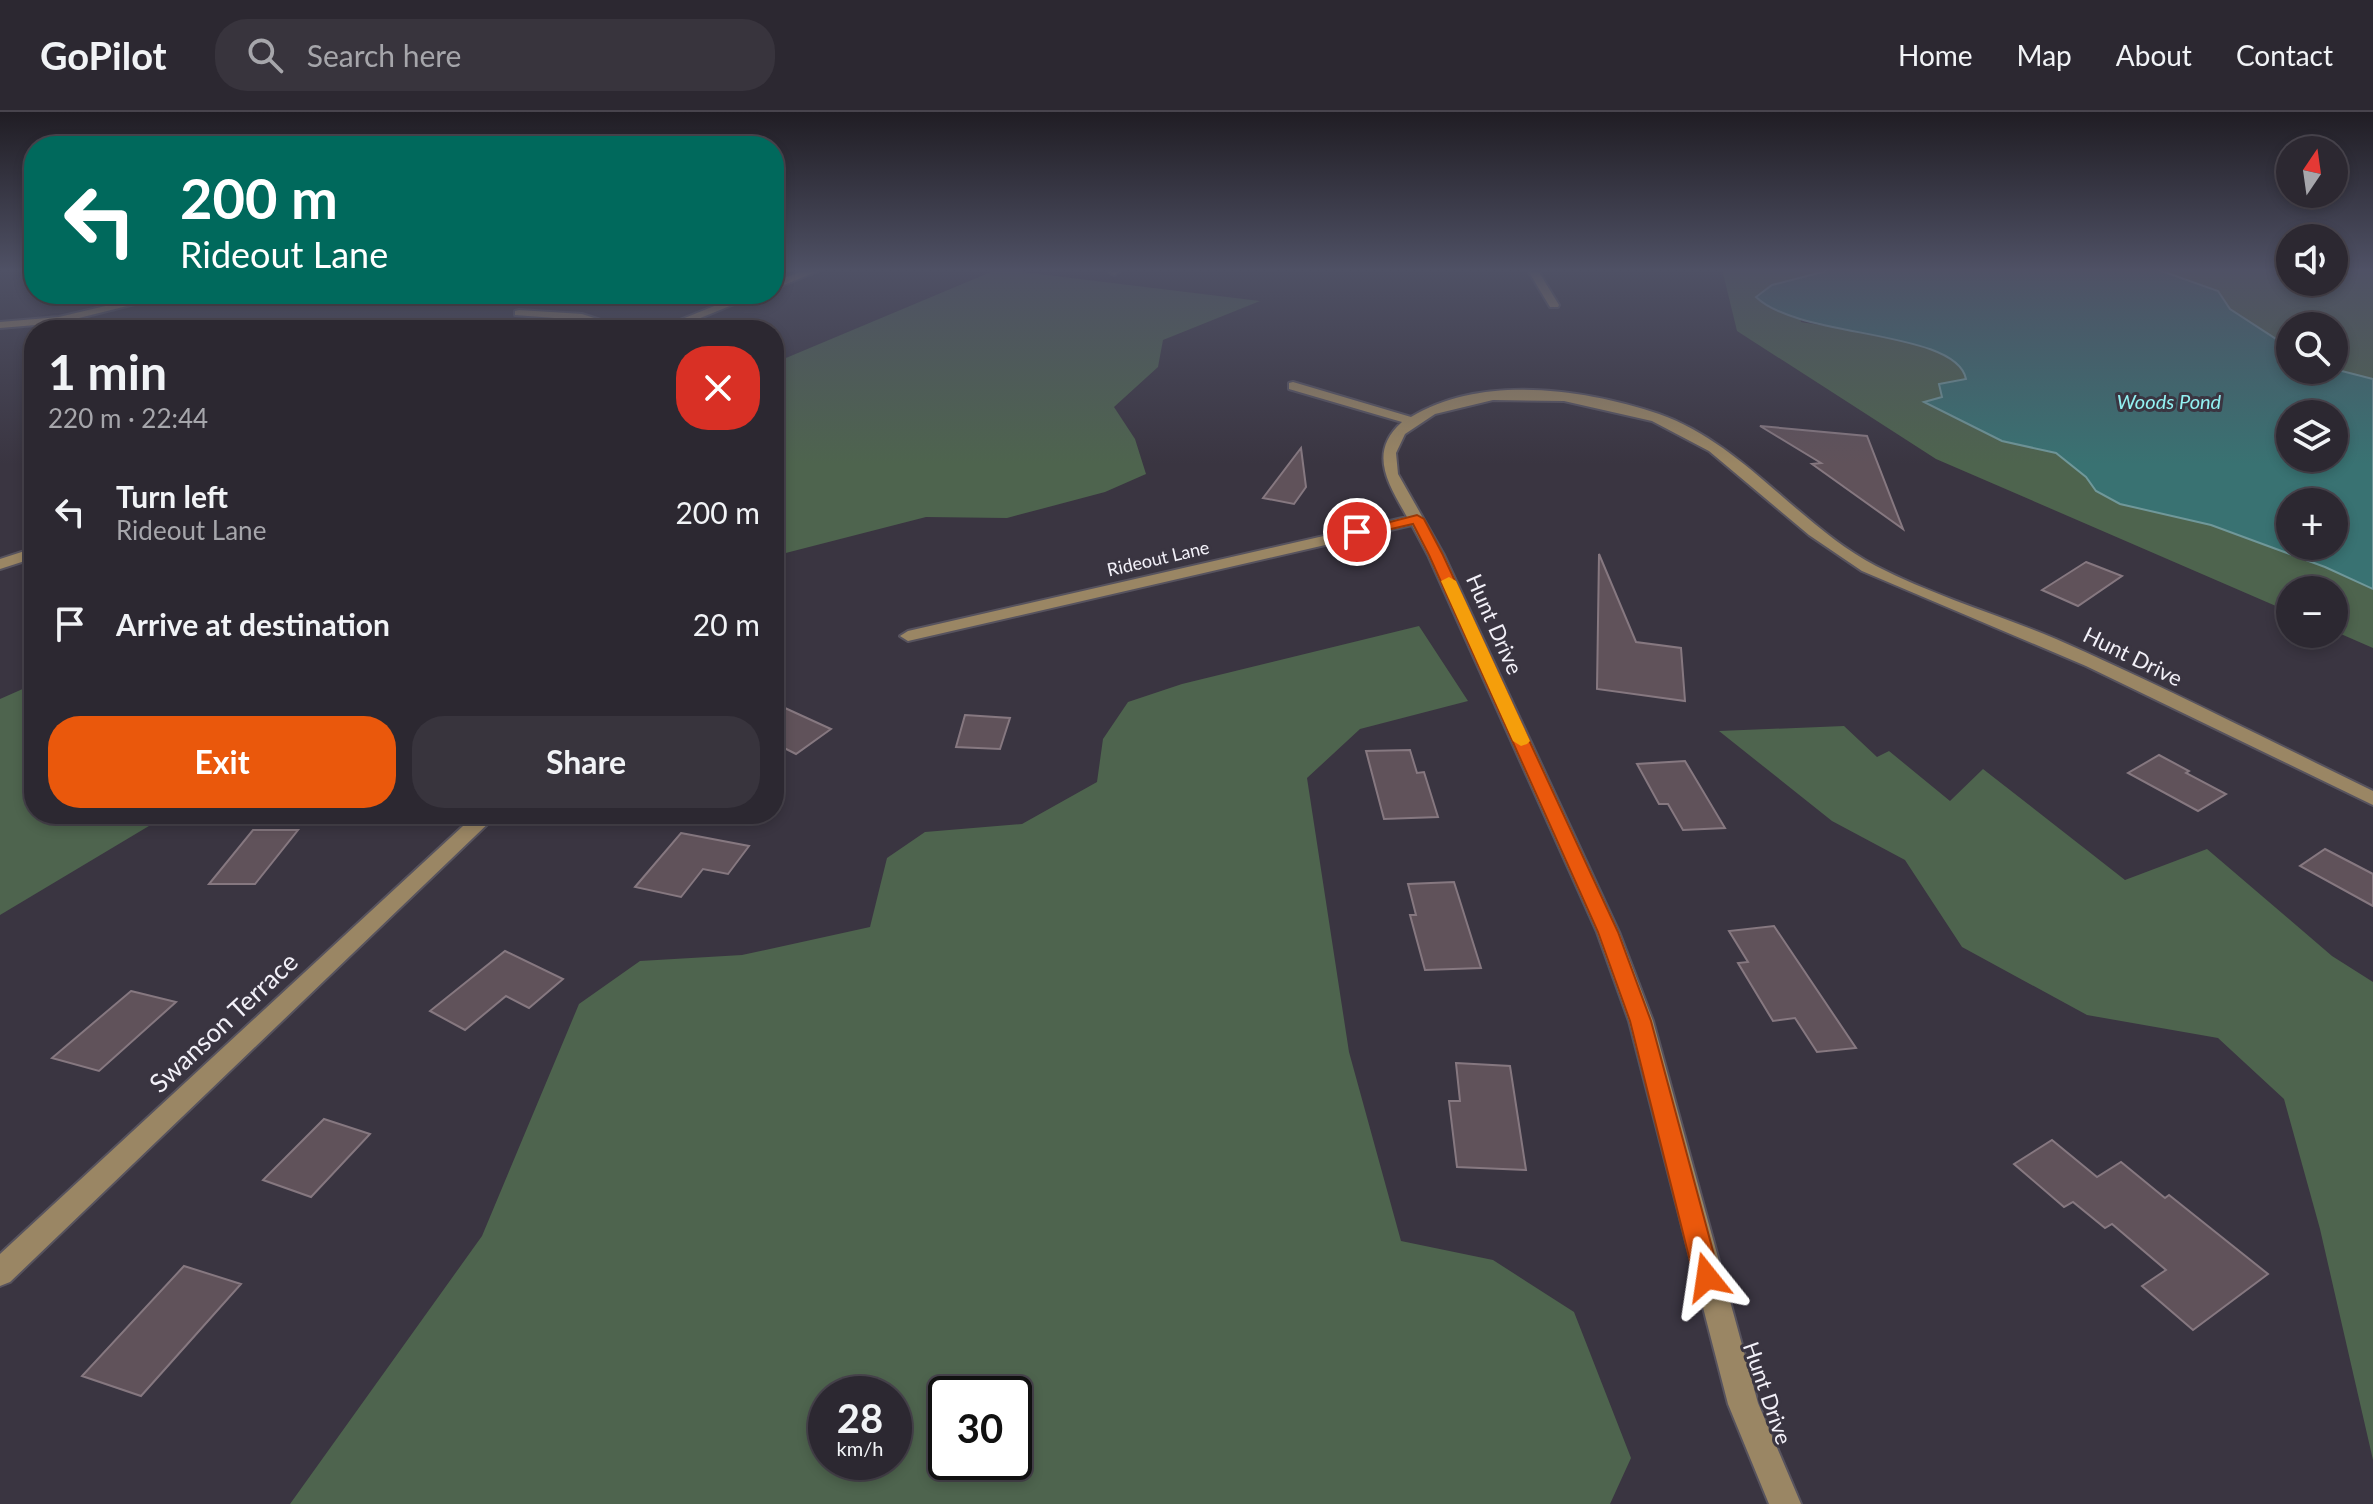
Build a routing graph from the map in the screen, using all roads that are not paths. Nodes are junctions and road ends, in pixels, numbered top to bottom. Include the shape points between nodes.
1 (1293, 386) dead end
2 (1411, 421) junction
3 (1417, 519) junction
4 (24, 556) edge
5 (0, 564) edge
6 (908, 636) dead end
7 (2373, 799) edge
8 (477, 824) edge
9 (0, 1273) edge
10 (1785, 1504) edge

1 - 2 street
2 - 3 street, Hunt Drive via 1390,445 1388,464
2 - 7 street, Hunt Drive via 1467,401 1522,396 1601,403 1658,418 1717,449 1869,568 2071,653
3 - 6 street, Rideout Lane
3 - 10 street, Hunt Drive via 1608,932 1641,1021 1743,1404
4 - 5 street
8 - 9 street, Swanson Terrace

